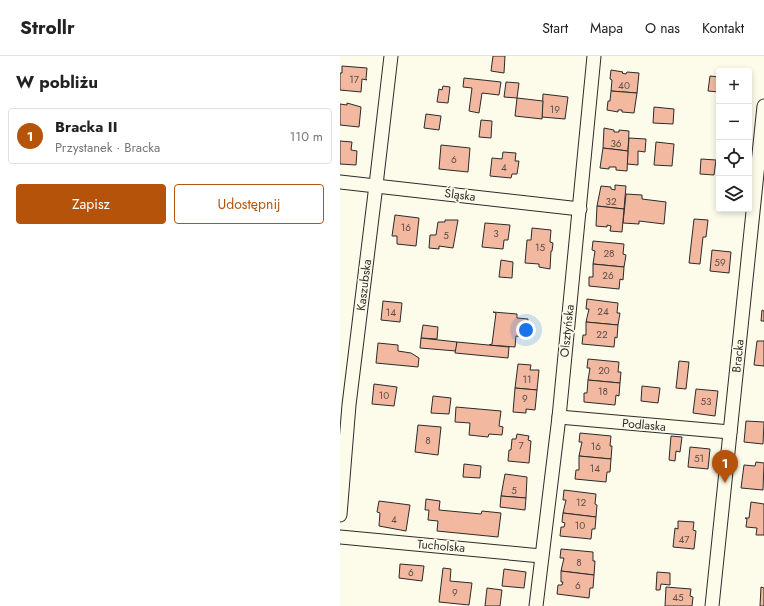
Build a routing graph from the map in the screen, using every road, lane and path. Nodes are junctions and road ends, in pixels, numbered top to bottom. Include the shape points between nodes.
1 (390, 56) edge
2 (594, 56) edge
3 (764, 106) edge
4 (340, 182) edge
5 (376, 185) junction
6 (580, 209) junction
7 (345, 404) edge
8 (559, 417) junction
9 (730, 432) junction
10 (340, 515) edge
11 (340, 537) edge
12 (541, 556) junction
13 (536, 606) edge
14 (712, 606) edge

1 - 5 street, Kaszubska
2 - 6 street, Olsztyńska
3 - 9 street, Bracka
4 - 5 street, Śląska
5 - 6 street, Śląska
5 - 7 street, Kaszubska
6 - 8 street, Olsztyńska
7 - 10 street, Kaszubska
8 - 9 street, Podlaska
8 - 12 street, Olsztyńska
9 - 14 street, Bracka
11 - 12 street, Tucholska
12 - 13 street, Olsztyńska

